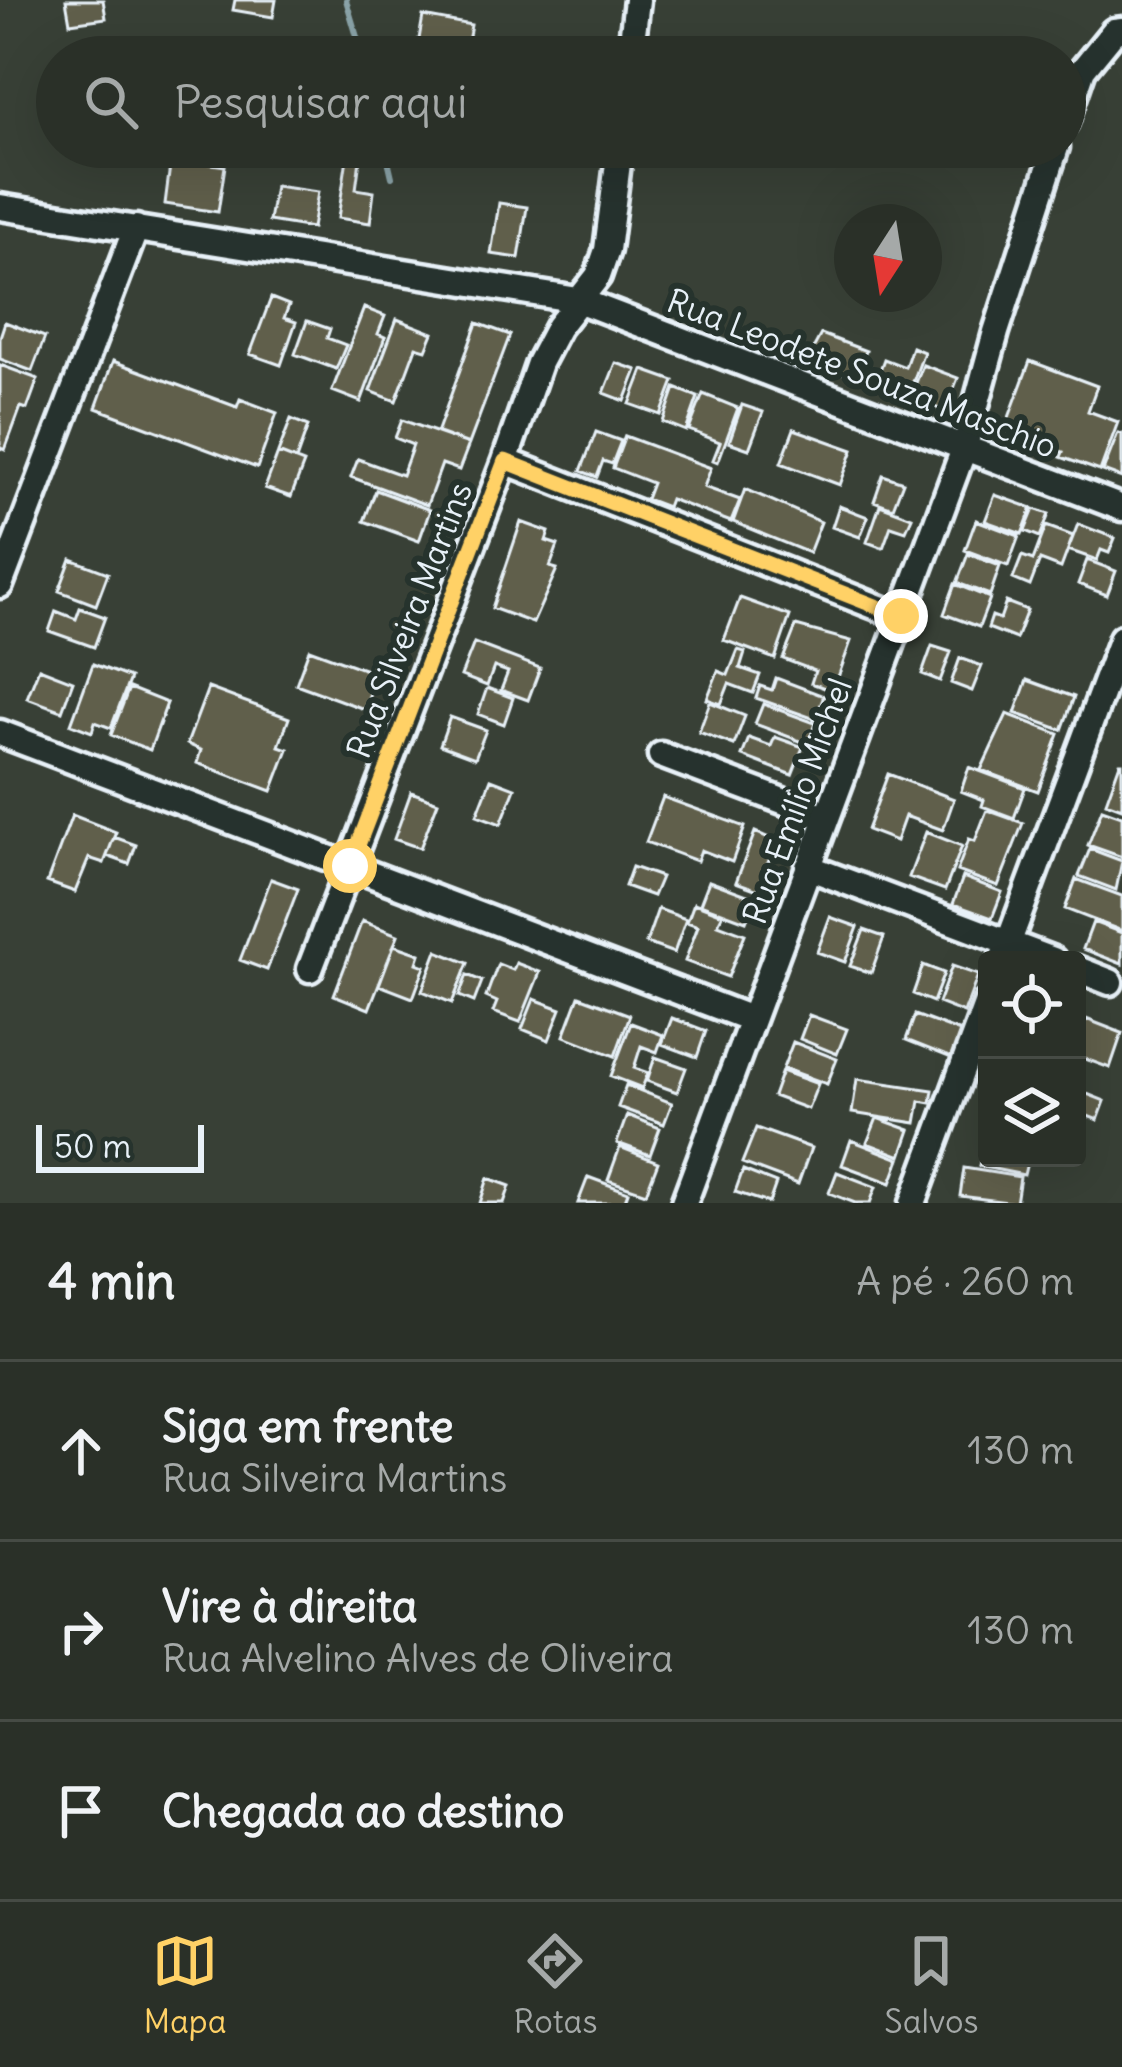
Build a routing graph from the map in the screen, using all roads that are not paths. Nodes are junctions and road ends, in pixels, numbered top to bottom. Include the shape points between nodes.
1 (637, 0) edge
2 (1122, 31) edge
3 (633, 36) edge
4 (1086, 65) edge
5 (618, 168) edge
6 (1049, 168) edge
7 (0, 207) edge
8 (136, 227) junction
9 (578, 300) junction
10 (964, 449) junction
11 (505, 461) junction
12 (1122, 508) edge
13 (0, 585) edge
14 (901, 616) junction
15 (1122, 638) edge
16 (0, 733) edge
17 (661, 755) dead end
18 (826, 817) junction
19 (350, 866) junction
20 (808, 866) junction
21 (1005, 951) edge
22 (310, 969) dead end
23 (1086, 973) edge
24 (1110, 982) dead end
25 (752, 1019) junction
26 (978, 1026) edge
27 (684, 1203) edge
28 (913, 1203) edge

1 - 3 street
2 - 4 street
5 - 9 street, Rua Silveira Martins via 608,250
6 - 10 street, Rua Emílio Michel
7 - 8 street, Rua Leodete Souza Maschio
8 - 9 street, Rua Leodete Souza Maschio
8 - 13 street
9 - 10 street, Rua Leodete Souza Maschio
9 - 11 street, Rua Silveira Martins via 538,363
10 - 12 street, Rua Leodete Souza Maschio
10 - 14 street, Rua Emílio Michel
11 - 14 street
11 - 19 street, Rua Silveira Martins
14 - 18 street, Rua Emílio Michel
15 - 21 street
16 - 19 street
17 - 18 street
18 - 20 street, Rua Emílio Michel
19 - 22 street, Rua Silveira Martins
19 - 25 street
20 - 21 street
20 - 25 street, Rua Emílio Michel
23 - 24 street
25 - 27 street, Rua Emílio Michel
26 - 28 street

